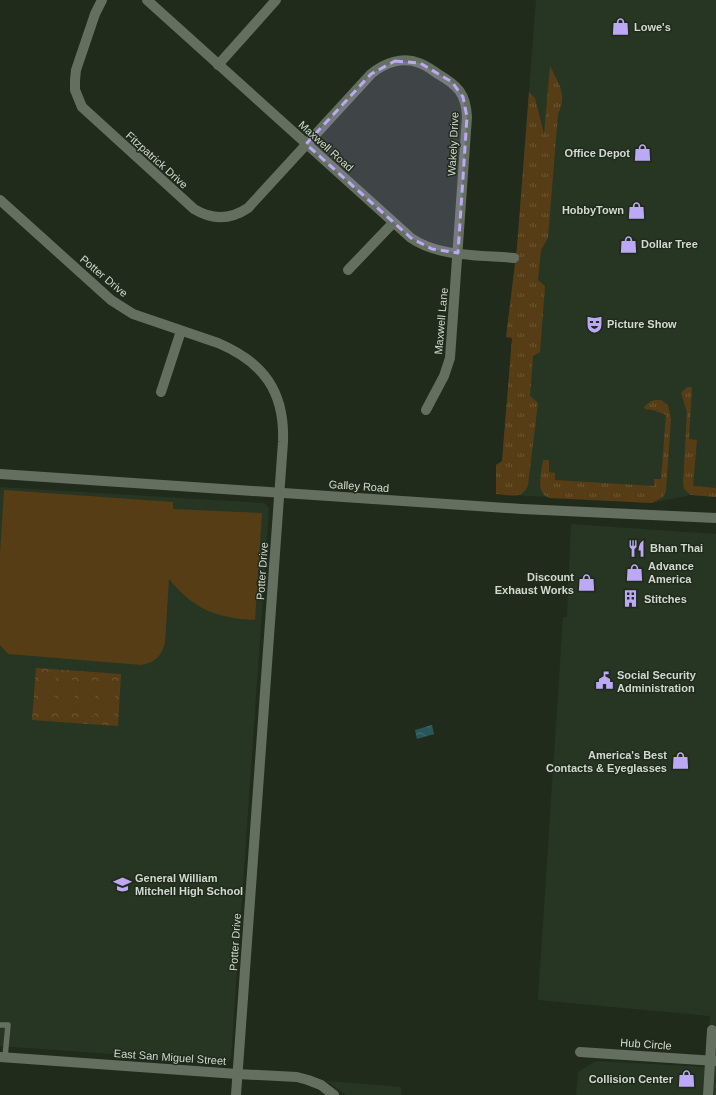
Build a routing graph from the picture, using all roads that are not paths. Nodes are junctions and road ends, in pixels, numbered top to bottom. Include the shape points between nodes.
1 (102, 0) edge
2 (147, 0) edge
3 (276, 0) edge
4 (218, 65) junction
5 (306, 144) junction
6 (0, 200) edge
7 (393, 223) junction
8 (458, 253) junction
9 (514, 258) dead end
10 (348, 270) dead end
11 (181, 331) junction
12 (161, 392) dead end
13 (426, 410) dead end
14 (0, 474) edge
15 (280, 493) junction
16 (716, 518) edge
17 (0, 1025) edge
18 (712, 1030) dead end
19 (580, 1052) dead end
20 (3, 1057) edge
21 (713, 1061) edge
22 (238, 1074) junction
23 (236, 1095) edge
24 (334, 1095) edge
25 (708, 1095) edge

1 - 5 street, Fitzpatrick Drive via 76,70 75,85 78,99 89,115 194,209 202,214 217,217 242,213
2 - 4 street, Maxwell Road
3 - 4 street
4 - 5 street, Maxwell Road
5 - 7 street, Maxwell Road
5 - 8 street, Wakely Drive via 371,74 386,64 403,60 420,63 452,82 459,89 467,106
6 - 11 street, Potter Drive via 111,300 133,314
7 - 8 street, Maxwell Road via 423,246 440,252
7 - 10 street
8 - 9 street, Maxwell Road
8 - 13 street, Maxwell Lane via 450,358 444,376
11 - 12 street
11 - 15 street, Potter Drive via 232,348 247,358 274,389 281,408 284,430
14 - 15 street, Galley Road
15 - 16 street, Galley Road via 522,509
15 - 22 street, Potter Drive
17 - 20 lane via 8,1025
18 - 21 street
19 - 21 street, Hub Circle
20 - 22 street, East San Miguel Street
21 - 25 street
22 - 23 street, Potter Drive
22 - 24 street, East San Miguel Street via 297,1077 321,1085

